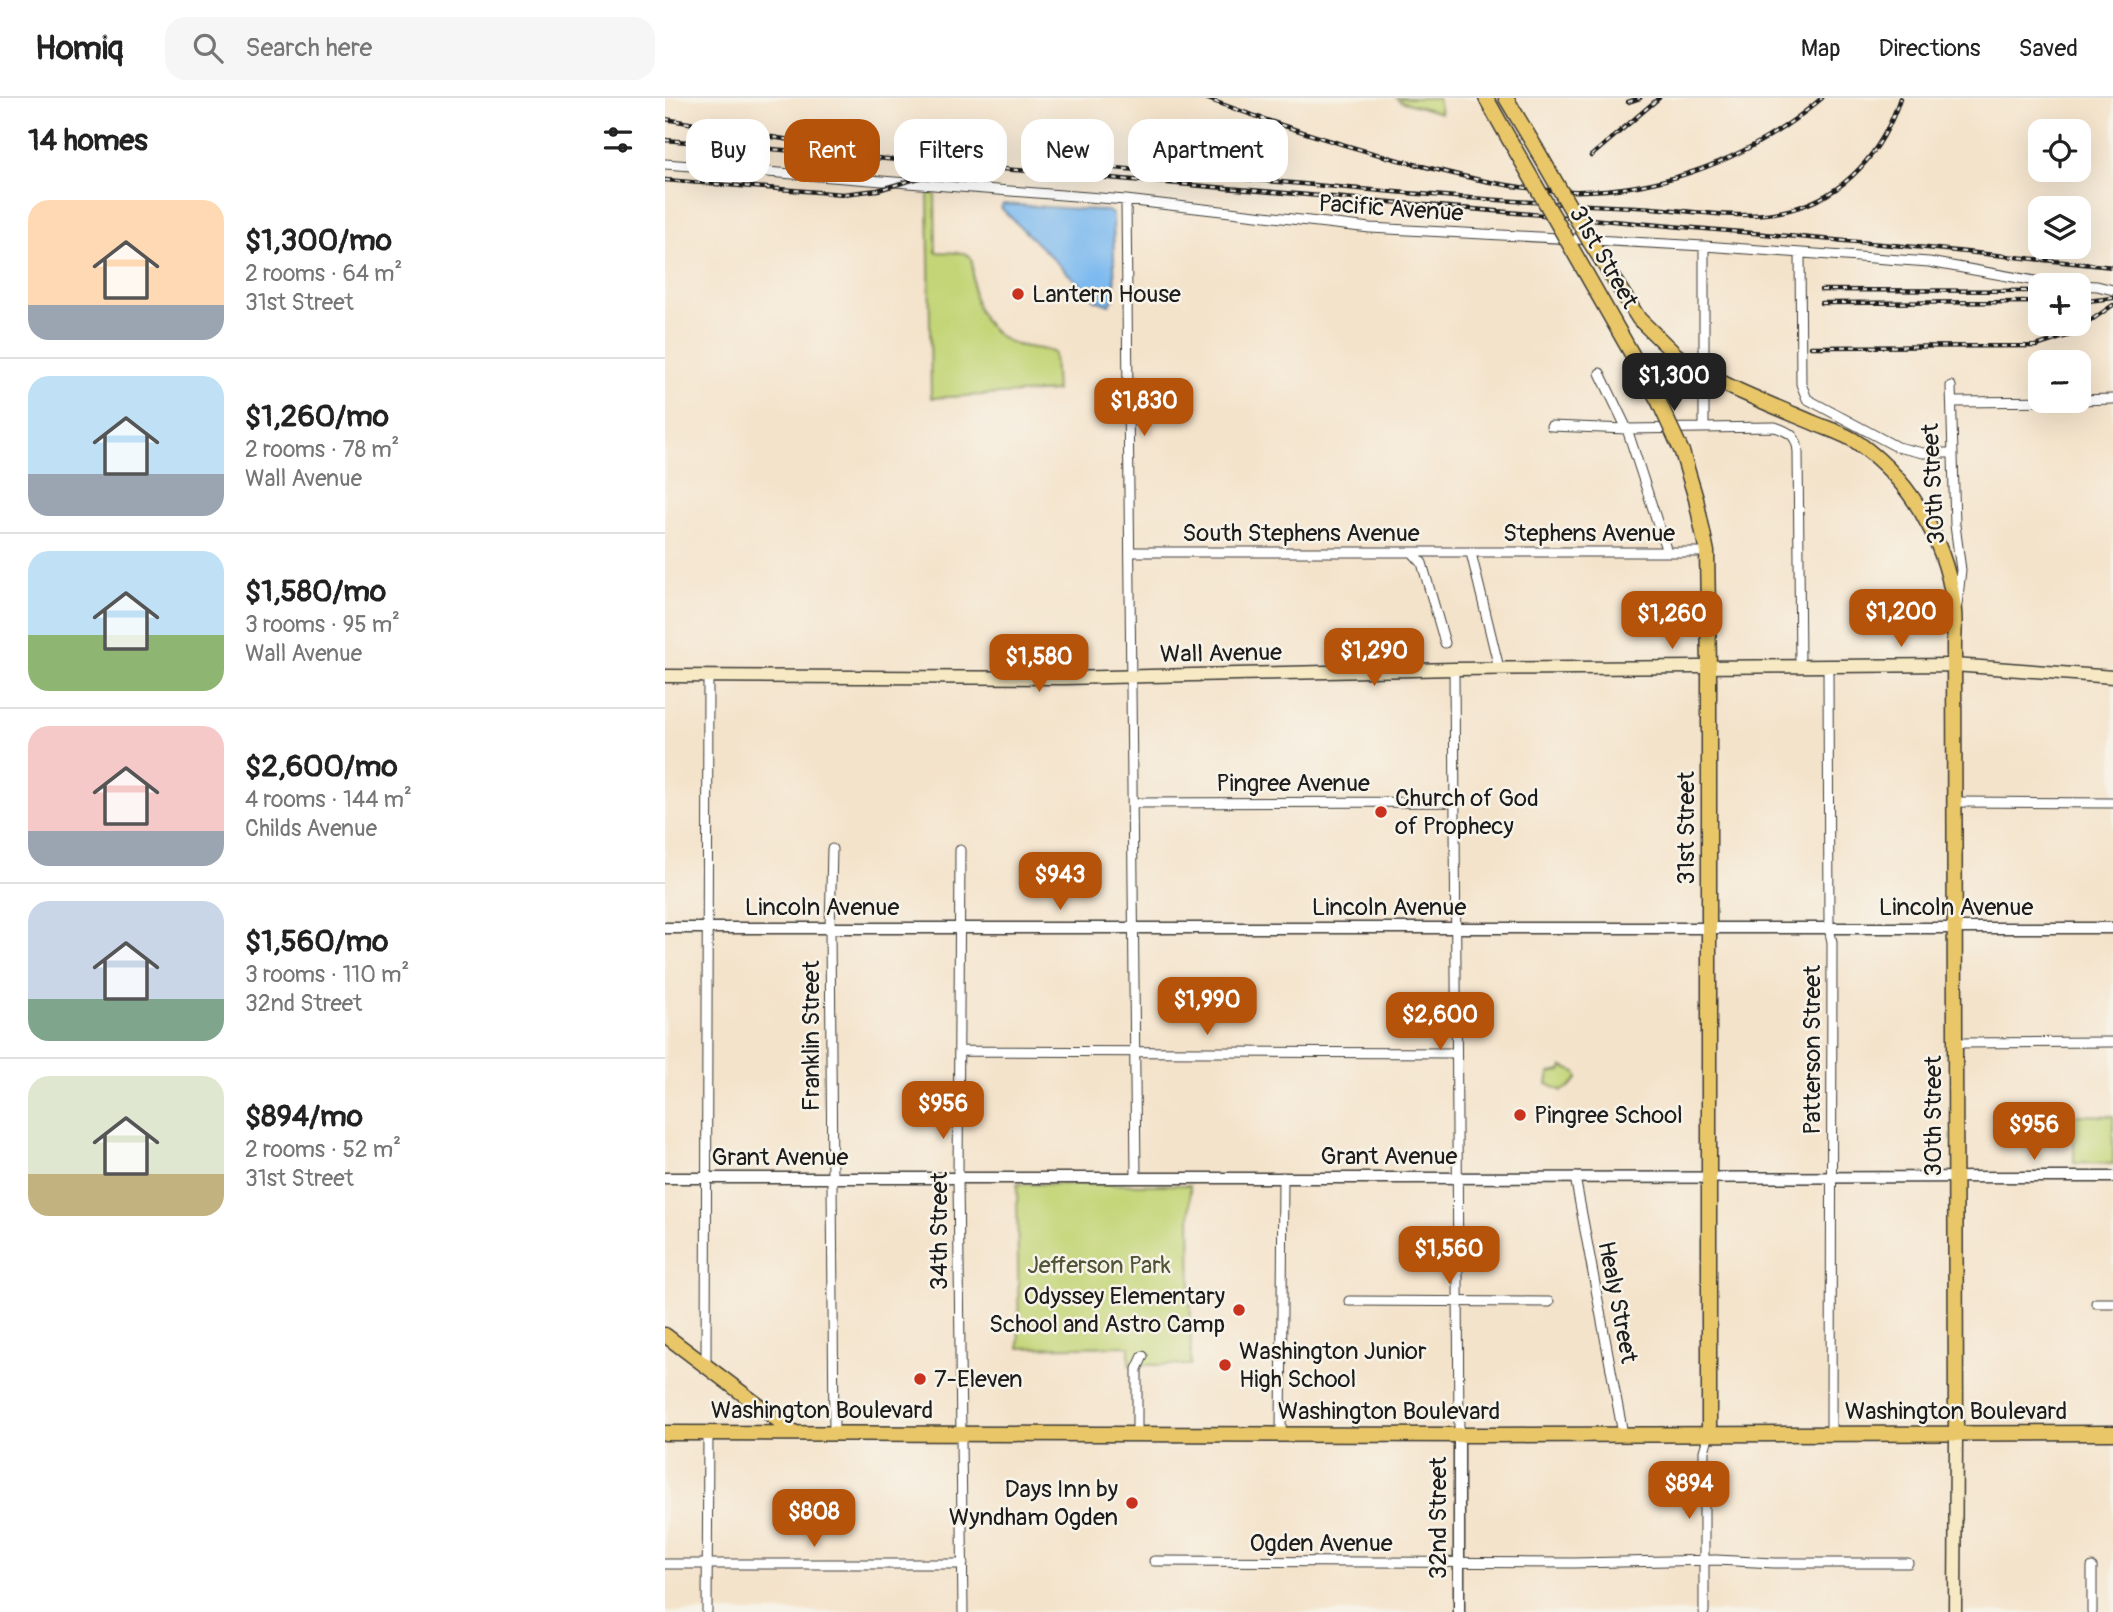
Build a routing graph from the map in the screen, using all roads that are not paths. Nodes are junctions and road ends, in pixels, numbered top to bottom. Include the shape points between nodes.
1 (1486, 98) edge
2 (1506, 98) edge
3 (665, 164) edge
4 (1126, 200) junction
5 (1704, 246) junction
6 (1800, 253) junction
7 (2113, 290) edge
8 (1600, 373) dead end
9 (1951, 386) dead end
10 (2113, 399) edge
11 (2091, 400) edge
12 (2028, 401) edge
13 (1952, 402) junction
14 (1551, 426) dead end
15 (1704, 428) junction
16 (1627, 429) junction
17 (1952, 453) junction
18 (1130, 552) junction
19 (1667, 552) junction
20 (1707, 552) junction
21 (1413, 553) junction
22 (1471, 553) junction
23 (1956, 621) junction
24 (1445, 643) dead end
25 (1954, 665) junction
26 (1800, 667) junction
27 (1828, 667) junction
28 (1499, 668) junction
29 (1709, 668) junction
30 (1454, 669) junction
31 (665, 676) edge
32 (708, 676) junction
33 (1132, 676) junction
34 (2113, 677) edge
35 (1454, 802) junction
36 (1955, 802) junction
37 (1133, 803) junction
38 (2113, 803) edge
39 (832, 849) dead end
40 (960, 850) dead end
41 (1708, 927) junction
42 (665, 928) edge
43 (707, 928) junction
44 (830, 928) junction
45 (959, 928) junction
46 (1134, 928) junction
47 (1454, 928) junction
48 (1829, 928) junction
49 (1955, 928) junction
50 (2113, 928) edge
51 (2113, 1042) edge
52 (1956, 1043) junction
53 (959, 1051) junction
54 (1135, 1052) junction
55 (1455, 1053) junction
56 (1457, 1176) junction
57 (958, 1177) junction
58 (1136, 1177) junction
59 (1283, 1177) junction
60 (1575, 1177) junction
61 (2113, 1177) edge
62 (665, 1178) edge
63 (707, 1178) junction
64 (832, 1178) junction
65 (1956, 1178) junction
66 (1709, 1179) junction
67 (1830, 1179) junction
68 (1349, 1301) dead end
69 (1458, 1301) junction
70 (1549, 1302) dead end
71 (2097, 1303) dead end
72 (2113, 1303) edge
73 (665, 1335) edge
74 (1143, 1356) dead end
75 (706, 1367) junction
76 (960, 1432) junction
77 (665, 1433) edge
78 (708, 1433) junction
79 (795, 1433) junction
80 (834, 1433) junction
81 (1137, 1433) junction
82 (2113, 1433) edge
83 (1281, 1434) junction
84 (1459, 1434) junction
85 (1623, 1434) junction
86 (1709, 1434) junction
87 (1831, 1434) junction
88 (1956, 1434) junction
89 (1154, 1561) dead end
90 (1704, 1561) junction
91 (1459, 1563) junction
92 (1908, 1563) dead end
93 (665, 1564) edge
94 (708, 1564) junction
95 (963, 1564) junction
96 (2092, 1567) dead end
97 (708, 1612) edge
98 (963, 1612) edge
99 (1459, 1612) edge
100 (1704, 1612) edge
101 (1955, 1612) edge
102 (2092, 1612) edge

1 - 20 main road, 31st Street, bridge via 1658,400 1682,452
2 - 23 main road, 30th Street, bridge via 1639,319 1676,355 1735,389 1856,441 1886,466 1915,500 1936,539
3 - 4 street, Pacific Avenue
4 - 5 street, Pacific Avenue via 1370,228
4 - 18 street
5 - 6 street, Pacific Avenue
5 - 15 street
6 - 7 street, Pacific Avenue via 1929,262
6 - 17 street via 1801,384 1807,399 1897,447
8 - 16 street
9 - 13 street, 30th Street
10 - 11 street
12 - 13 street
13 - 17 street, 30th Street
14 - 16 street
15 - 16 street
15 - 26 street via 1776,427 1790,432 1797,441
16 - 19 street
17 - 23 street, 30th Street via 1961,570
18 - 21 street, South Stephens Avenue
18 - 33 street
19 - 20 street, Stephens Avenue
19 - 22 street, Stephens Avenue
20 - 29 main road, 31st Street
21 - 22 street, South Stephens Avenue
21 - 24 street via 1422,563
22 - 28 street
23 - 25 main road, 30th Street
25 - 27 main road, Wall Avenue
25 - 34 main road, Wall Avenue
25 - 36 main road, 30th Street
26 - 27 main road, Wall Avenue
26 - 29 main road, Wall Avenue
27 - 48 street, Patterson Street
28 - 29 main road, Wall Avenue
28 - 30 main road, Wall Avenue
29 - 41 main road, 31st Street
30 - 33 main road, Wall Avenue
30 - 35 street, 32nd Street
31 - 32 main road, Wall Avenue
32 - 33 main road, Wall Avenue
32 - 43 street
33 - 37 street
35 - 37 street, Pingree Avenue
35 - 47 street, 32nd Street
36 - 38 street
36 - 49 main road, 30th Street
37 - 46 street
39 - 44 street, Franklin Street
40 - 45 street, 34th Street
41 - 47 street, Lincoln Avenue
41 - 48 street, Lincoln Avenue
41 - 66 main road, 31st Street
42 - 43 street, Lincoln Avenue
43 - 44 street, Lincoln Avenue
43 - 63 street
44 - 45 street, Lincoln Avenue
44 - 64 street, Franklin Street
45 - 46 street, Lincoln Avenue
45 - 53 street, 34th Street
46 - 47 street, Lincoln Avenue
46 - 54 street
47 - 55 street, 32nd Street
48 - 49 street, Lincoln Avenue
48 - 67 street, Patterson Street
49 - 50 street, Lincoln Avenue
49 - 52 main road, 30th Street
51 - 52 street
52 - 65 main road, 30th Street
53 - 54 street
53 - 57 street, 34th Street
54 - 55 street
54 - 58 street
55 - 56 street, 32nd Street
56 - 59 street, Grant Avenue
56 - 60 street, Grant Avenue
56 - 69 street, 32nd Street
57 - 58 street, Grant Avenue
57 - 64 street, Grant Avenue
57 - 76 street, 34th Street
58 - 59 street, Grant Avenue
59 - 83 street
60 - 66 street, Grant Avenue
60 - 85 street, Healy Street
61 - 65 street, Grant Avenue
62 - 63 street, Grant Avenue
63 - 64 street, Grant Avenue
63 - 75 street
64 - 80 street, Franklin Street
65 - 67 street, Grant Avenue
65 - 88 main road, 30th Street
66 - 67 street, Grant Avenue
66 - 86 main road, 31st Street
67 - 87 street, Patterson Street
68 - 69 street
69 - 70 street
69 - 84 street, 32nd Street
71 - 72 street
73 - 75 main road
74 - 81 street via 1137,1369
75 - 79 main road
76 - 80 main road, Washington Boulevard
76 - 81 main road, Washington Boulevard
76 - 95 street, 34th Street
77 - 78 main road, Washington Boulevard
78 - 79 main road, Washington Boulevard
78 - 94 street
79 - 80 main road, Washington Boulevard
81 - 83 main road, Washington Boulevard
82 - 88 main road, Washington Boulevard
83 - 84 main road, Washington Boulevard
84 - 85 main road, Washington Boulevard
84 - 91 street, 32nd Street
85 - 86 main road, Washington Boulevard
86 - 87 main road, Washington Boulevard
86 - 90 street, 31st Street via 1704,1451
87 - 88 main road, Washington Boulevard
88 - 101 main road, 30th Street
89 - 91 street, Ogden Avenue
90 - 91 street, Ogden Avenue
90 - 92 street, Ogden Avenue
90 - 100 street, 31st Street
91 - 99 street, 32nd Street
93 - 94 street
94 - 95 street
94 - 97 street
95 - 98 street, 34th Street
96 - 102 street

